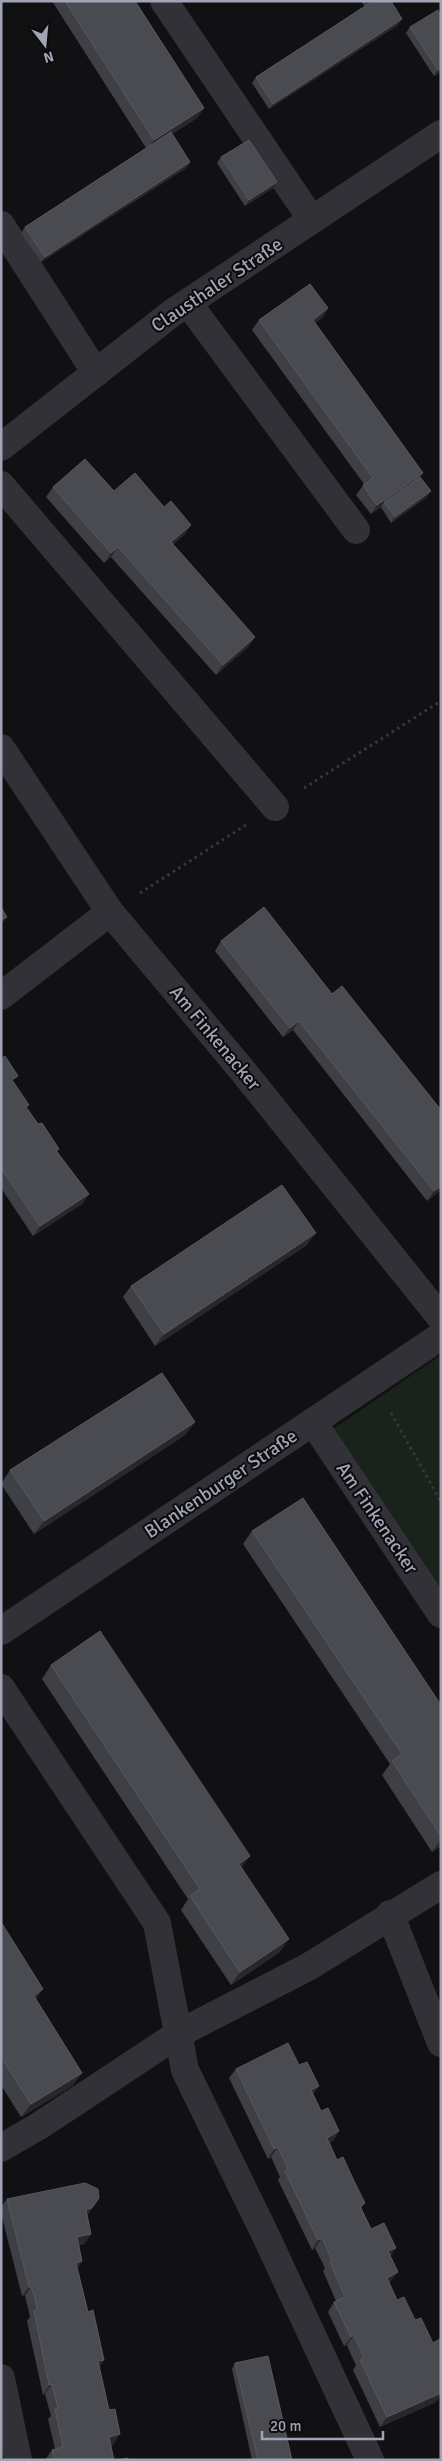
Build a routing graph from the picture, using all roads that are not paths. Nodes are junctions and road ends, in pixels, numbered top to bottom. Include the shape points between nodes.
1 (164, 1) edge
2 (441, 134) edge
3 (312, 220) junction
4 (1, 225) edge
5 (188, 303) junction
6 (96, 373) junction
7 (1, 447) edge
8 (1, 485) edge
9 (356, 530) dead end
10 (1, 748) edge
11 (275, 807) dead end
12 (110, 912) junction
13 (1, 996) edge
14 (441, 1318) edge
15 (441, 1336) edge
16 (313, 1422) junction
17 (441, 1614) edge
18 (1, 1631) edge
19 (1, 1688) edge
20 (441, 1885) edge
21 (390, 1914) junction
22 (178, 2034) junction
23 (441, 2043) edge
24 (1, 2148) edge
25 (1, 2378) edge
26 (18, 2460) edge
27 (370, 2460) edge

1 - 3 street
2 - 3 street, Clausthaler Straße
3 - 5 street, Clausthaler Straße
4 - 6 street
5 - 6 street, Clausthaler Straße
5 - 9 street
6 - 7 street, Clausthaler Straße
8 - 11 street
10 - 12 street, Am Finkenacker
12 - 13 street
12 - 14 street, Am Finkenacker
15 - 16 street, Blankenburger Straße
16 - 17 street, Am Finkenacker
16 - 18 street, Blankenburger Straße
19 - 22 street via 157,1923
20 - 21 street
21 - 22 street via 308,1967
21 - 23 street
22 - 24 street
22 - 27 street via 185,2070
25 - 26 street

